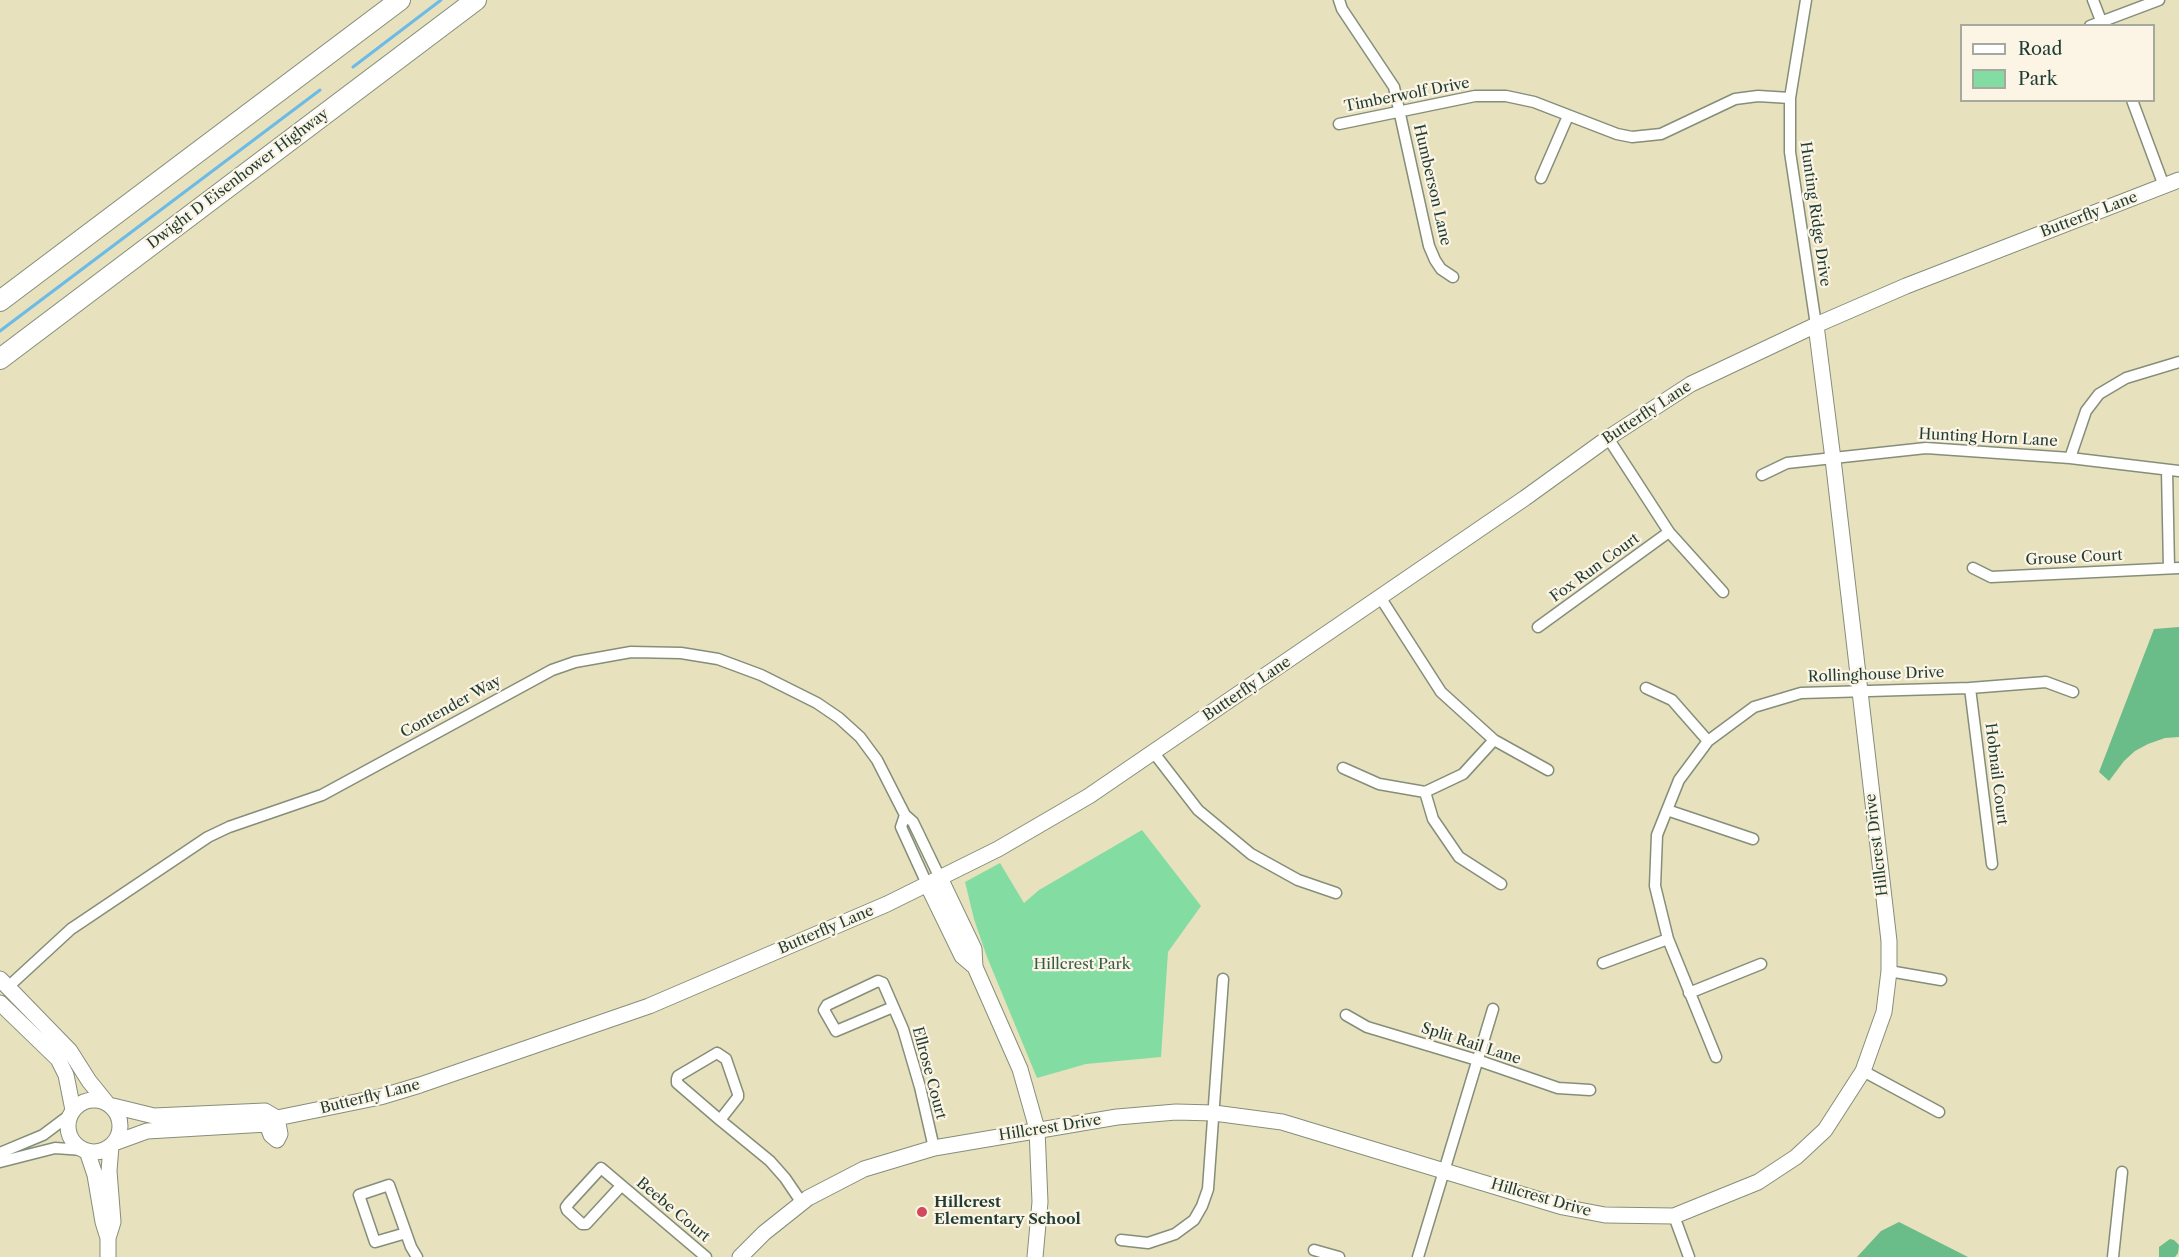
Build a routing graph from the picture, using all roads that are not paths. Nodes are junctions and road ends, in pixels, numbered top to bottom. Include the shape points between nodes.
1 (400, 0) edge
2 (476, 0) edge
3 (1339, 0) edge
4 (1806, 0) edge
5 (2093, 0) edge
6 (2159, 0) edge
7 (2102, 23) edge
8 (1790, 98) junction
9 (2133, 102) edge
10 (1401, 112) junction
11 (1568, 116) junction
12 (1339, 124) dead end
13 (1541, 178) dead end
14 (2179, 180) edge
15 (2164, 186) junction
16 (1454, 278) dead end
17 (0, 301) edge
18 (1816, 325) junction
19 (0, 359) edge
20 (2179, 362) edge
21 (1608, 438) junction
22 (2070, 458) junction
23 (1833, 459) junction
24 (2167, 470) junction
25 (2179, 471) edge
26 (1762, 475) dead end
27 (1669, 532) junction
28 (1973, 568) dead end
29 (2174, 568) edge
30 (1723, 592) dead end
31 (1380, 597) junction
32 (1538, 627) dead end
33 (1970, 687) junction
34 (1646, 688) dead end
35 (1859, 690) junction
36 (2073, 692) dead end
37 (1494, 740) junction
38 (1708, 741) junction
39 (1154, 753) junction
40 (1343, 768) dead end
41 (1548, 770) dead end
42 (1425, 792) junction
43 (1667, 810) junction
44 (1753, 839) dead end
45 (1992, 864) dead end
46 (933, 881) junction
47 (1501, 884) dead end
48 (1336, 893) dead end
49 (1668, 939) junction
50 (1603, 963) dead end
51 (1761, 964) dead end
52 (1889, 971) junction
53 (1223, 980) dead end
54 (1941, 981) dead end
55 (3, 985) edge
56 (1689, 993) junction
57 (0, 1003) edge
58 (893, 1006) junction
59 (1493, 1009) dead end
60 (1346, 1015) dead end
61 (1716, 1057) dead end
62 (1477, 1060) junction
63 (1863, 1071) junction
64 (1590, 1090) dead end
65 (109, 1104) junction
66 (72, 1112) junction
67 (1940, 1112) dead end
68 (1214, 1113) junction
69 (720, 1120) junction
70 (272, 1121) junction
71 (1037, 1129) junction
72 (112, 1145) junction
73 (934, 1148) junction
74 (85, 1150) junction
75 (0, 1153) edge
76 (0, 1162) edge
77 (1444, 1170) junction
78 (2122, 1172) dead end
79 (621, 1186) junction
80 (802, 1203) junction
81 (1674, 1216) junction
82 (405, 1233) junction
83 (108, 1238) junction
84 (1121, 1240) dead end
85 (1314, 1250) dead end
86 (108, 1257) edge
87 (417, 1257) edge
88 (706, 1257) edge
89 (740, 1257) edge
90 (1035, 1257) edge
91 (1339, 1257) edge
92 (1418, 1257) edge
93 (1689, 1257) edge
94 (2113, 1257) edge

1 - 17 highway
2 - 19 highway, Dwight D Eisenhower Highway
3 - 10 street, Humberson Lane via 1394,87
4 - 8 street, Hunting Ridge Drive
5 - 7 street
6 - 7 street
8 - 11 street, Timberwolf Drive via 1735,99 1676,128 1648,136 1617,134
8 - 18 street, Hunting Ridge Drive via 1790,152
9 - 15 street
10 - 11 street, Timberwolf Drive via 1475,96 1506,96
10 - 12 street, Timberwolf Drive
10 - 16 street, Humberson Lane via 1429,246 1441,269
11 - 13 street
14 - 15 street, Butterfly Lane
15 - 18 street, Butterfly Lane
18 - 21 street, Butterfly Lane via 1691,384
18 - 23 street, Hillcrest Drive
20 - 22 street via 2126,378 2099,394 2086,411
21 - 27 street
21 - 31 street, Butterfly Lane
22 - 23 street, Hunting Horn Lane via 1926,448
22 - 24 street, Hunting Horn Lane
23 - 26 street, Hunting Horn Lane via 1787,463
23 - 35 street, Hillcrest Drive
24 - 25 street, Hunting Horn Lane
24 - 29 street
27 - 30 street
27 - 32 street, Fox Run Court
28 - 29 street, Grouse Court via 1991,577
31 - 37 street via 1441,692
31 - 39 street, Butterfly Lane
33 - 35 street, Rollinghouse Drive
33 - 36 street, Rollinghouse Drive via 2046,682
33 - 45 street, Hobnail Court
34 - 38 street via 1672,700
35 - 38 street, Rollinghouse Drive via 1801,693 1754,707
35 - 52 street, Hillcrest Drive
37 - 41 street
37 - 42 street via 1463,774
38 - 43 street, Rollinghouse Drive via 1679,780
39 - 46 street, Butterfly Lane via 1027,833
39 - 48 street via 1198,810 1251,854 1298,880
40 - 42 street via 1379,784
42 - 47 street via 1433,819 1459,857
43 - 44 street
43 - 49 street, Rollinghouse Drive via 1657,835 1655,886
46 - 55 street, Contender Way via 913,822 905,815 877,760 860,737 817,703 754,672 717,659 647,651 600,656 535,678 322,795 208,837 71,929
46 - 70 street, Butterfly Lane via 627,1014 380,1097
46 - 71 street via 974,949 975,967 1020,1069
49 - 50 street
49 - 56 street, Rollinghouse Drive
51 - 56 street
52 - 54 street
52 - 63 street, Hillcrest Drive via 1884,1012
53 - 68 street
55 - 65 street via 70,1051
56 - 61 street, Rollinghouse Drive
57 - 66 street via 58,1059 66,1075
58 - 58 street, Ellrose Court via 883,983 878,981 824,1010 836,1031
58 - 73 street, Ellrose Court via 920,1087
59 - 62 street
60 - 62 street, Split Rail Lane via 1367,1027
62 - 64 street, Split Rail Lane via 1558,1088
62 - 77 street
63 - 67 street
63 - 81 street, Hillcrest Drive via 1825,1130 1796,1156 1758,1182
65 - 66 street via 91,1099
65 - 70 street, Butterfly Lane via 154,1116 265,1111
65 - 72 street via 118,1113 120,1129
66 - 74 street via 68,1131 76,1145
66 - 75 street via 42,1135
68 - 71 street, Hillcrest Drive via 1117,1117
68 - 77 street, Hillcrest Drive via 1282,1122
68 - 84 street via 1208,1189 1194,1220 1160,1241
69 - 69 street via 738,1094 726,1059 717,1053 678,1076 677,1083
69 - 80 street via 770,1161
70 - 72 street, Butterfly Lane via 147,1131
71 - 73 street, Hillcrest Drive
71 - 90 street via 1040,1202
72 - 74 street via 100,1151
72 - 83 street via 109,1172 113,1222
73 - 80 street, Hillcrest Drive via 864,1169
74 - 76 street via 55,1148
74 - 83 street
77 - 81 street, Hillcrest Drive via 1563,1207 1605,1215
77 - 92 street
78 - 94 street
79 - 79 street, Beebe Court via 586,1224 567,1210 601,1168
79 - 88 street, Beebe Court
80 - 89 street, Hillcrest Drive
81 - 93 street
82 - 82 street via 375,1242 359,1195 389,1185
82 - 87 street
83 - 86 street
85 - 91 street

